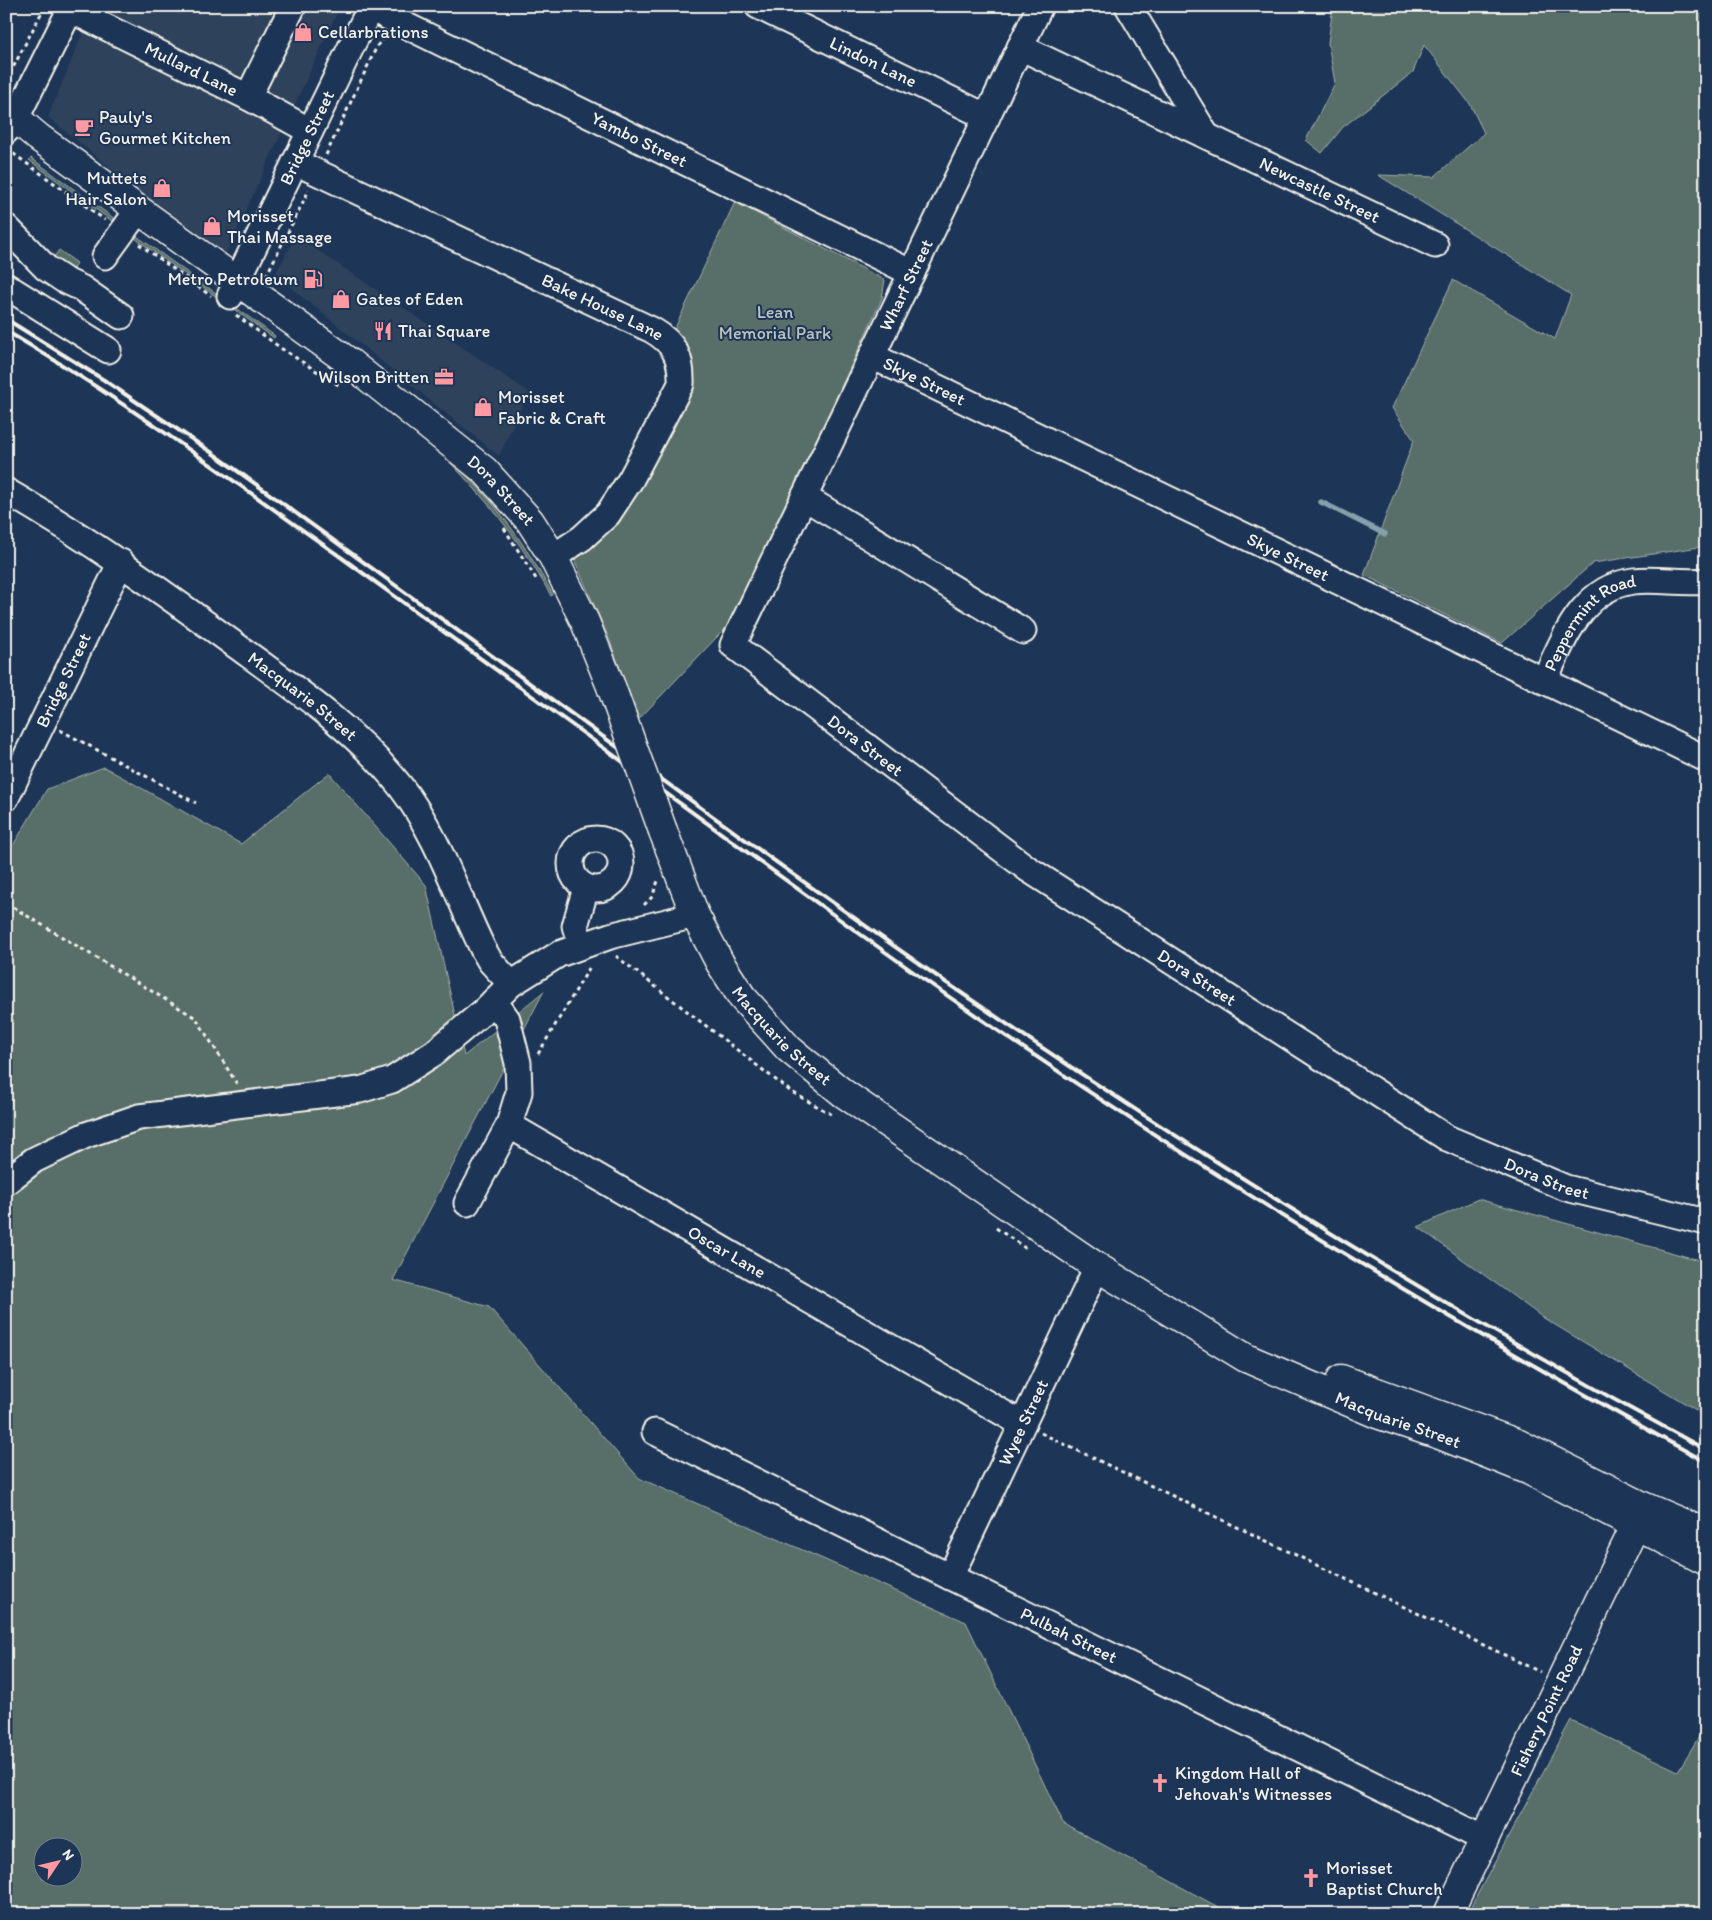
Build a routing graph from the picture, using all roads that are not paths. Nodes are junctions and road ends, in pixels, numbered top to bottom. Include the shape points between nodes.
1 (293, 6) edge
2 (758, 6) edge
3 (1040, 6) edge
4 (1128, 6) edge
5 (369, 7) edge
6 (71, 8) edge
7 (1020, 47) junction
8 (248, 97) junction
9 (987, 117) junction
10 (9, 128) edge
11 (310, 131) junction
12 (1206, 135) junction
13 (295, 162) junction
14 (127, 226) junction
15 (6, 227) edge
16 (1435, 245) dead end
17 (104, 256) dead end
18 (912, 273) junction
19 (6, 286) edge
20 (229, 298) junction
21 (121, 316) dead end
22 (108, 350) dead end
23 (872, 356) junction
24 (6, 491) edge
25 (804, 497) junction
26 (553, 557) junction
27 (121, 562) junction
28 (1706, 581) edge
29 (1023, 631) dead end
30 (733, 645) joint
31 (1544, 681) junction
32 (612, 688) joint
33 (1706, 759) edge
34 (6, 798) edge
35 (586, 888) dead end
36 (695, 915) junction
37 (581, 945) junction
38 (502, 992) junction
39 (509, 1125) junction
40 (6, 1182) edge
41 (467, 1203) dead end
42 (1706, 1222) edge
43 (1097, 1267) junction
44 (1022, 1424) junction
45 (655, 1432) dead end
46 (1641, 1516) junction
47 (1706, 1533) edge
48 (1706, 1560) edge
49 (950, 1577) junction
50 (1484, 1839) junction
51 (1448, 1914) edge

1 - 8 street
2 - 9 street, Lindon Lane
3 - 7 street, Wharf Street
4 - 12 street
5 - 11 street, Bridge Street
5 - 18 street, Yambo Street
6 - 8 street, Mullard Lane
6 - 10 street
7 - 9 street, Wharf Street
7 - 12 street, Newcastle Street
8 - 11 street, Mullard Lane
9 - 18 street, Wharf Street
10 - 14 main road, Dora Street
10 - 20 main road, Dora Street via 38,137
11 - 13 street, Bridge Street
12 - 16 street, Newcastle Street
13 - 20 street, Bridge Street
13 - 26 street, Bake House Lane via 652,330 673,346 682,369 681,384 631,479 597,527
14 - 17 street
14 - 20 main road, Dora Street
15 - 21 street via 46,268
18 - 23 street, Wharf Street
19 - 22 street
20 - 26 main road, Dora Street via 349,362 438,433 502,489 530,521
23 - 25 street, Wharf Street
23 - 31 street, Skye Street
24 - 27 street, Macquarie Street
25 - 29 street
25 - 30 street, Wharf Street
26 - 32 main road, Dora Street
27 - 34 street, Bridge Street
27 - 38 street, Macquarie Street via 307,697 380,763 421,817
28 - 31 street, Peppermint Road via 1633,581 1609,588 1588,601 1572,623
30 - 42 street, Dora Street via 1028,869 1447,1138 1566,1188
31 - 33 street, Skye Street
32 - 36 main road, Macquarie Street, bridge
35 - 37 street via 575,926
36 - 37 street
36 - 43 main road, Macquarie Street via 742,997 795,1054 843,1093
37 - 38 street via 548,960
38 - 39 street via 518,1063 518,1092
38 - 40 street via 434,1053 392,1080 360,1090 139,1117 86,1135 34,1160
39 - 41 street
39 - 44 street, Oscar Lane
43 - 44 street, Wyee Street
43 - 46 main road, Macquarie Street via 1270,1354 1519,1444
44 - 49 street, Wyee Street
45 - 49 street, Pulbah Street
46 - 47 main road, Macquarie Street
46 - 48 main road, Macquarie Street
46 - 50 main road, Fishery Point Road
49 - 50 street, Pulbah Street
50 - 51 main road, Fishery Point Road

